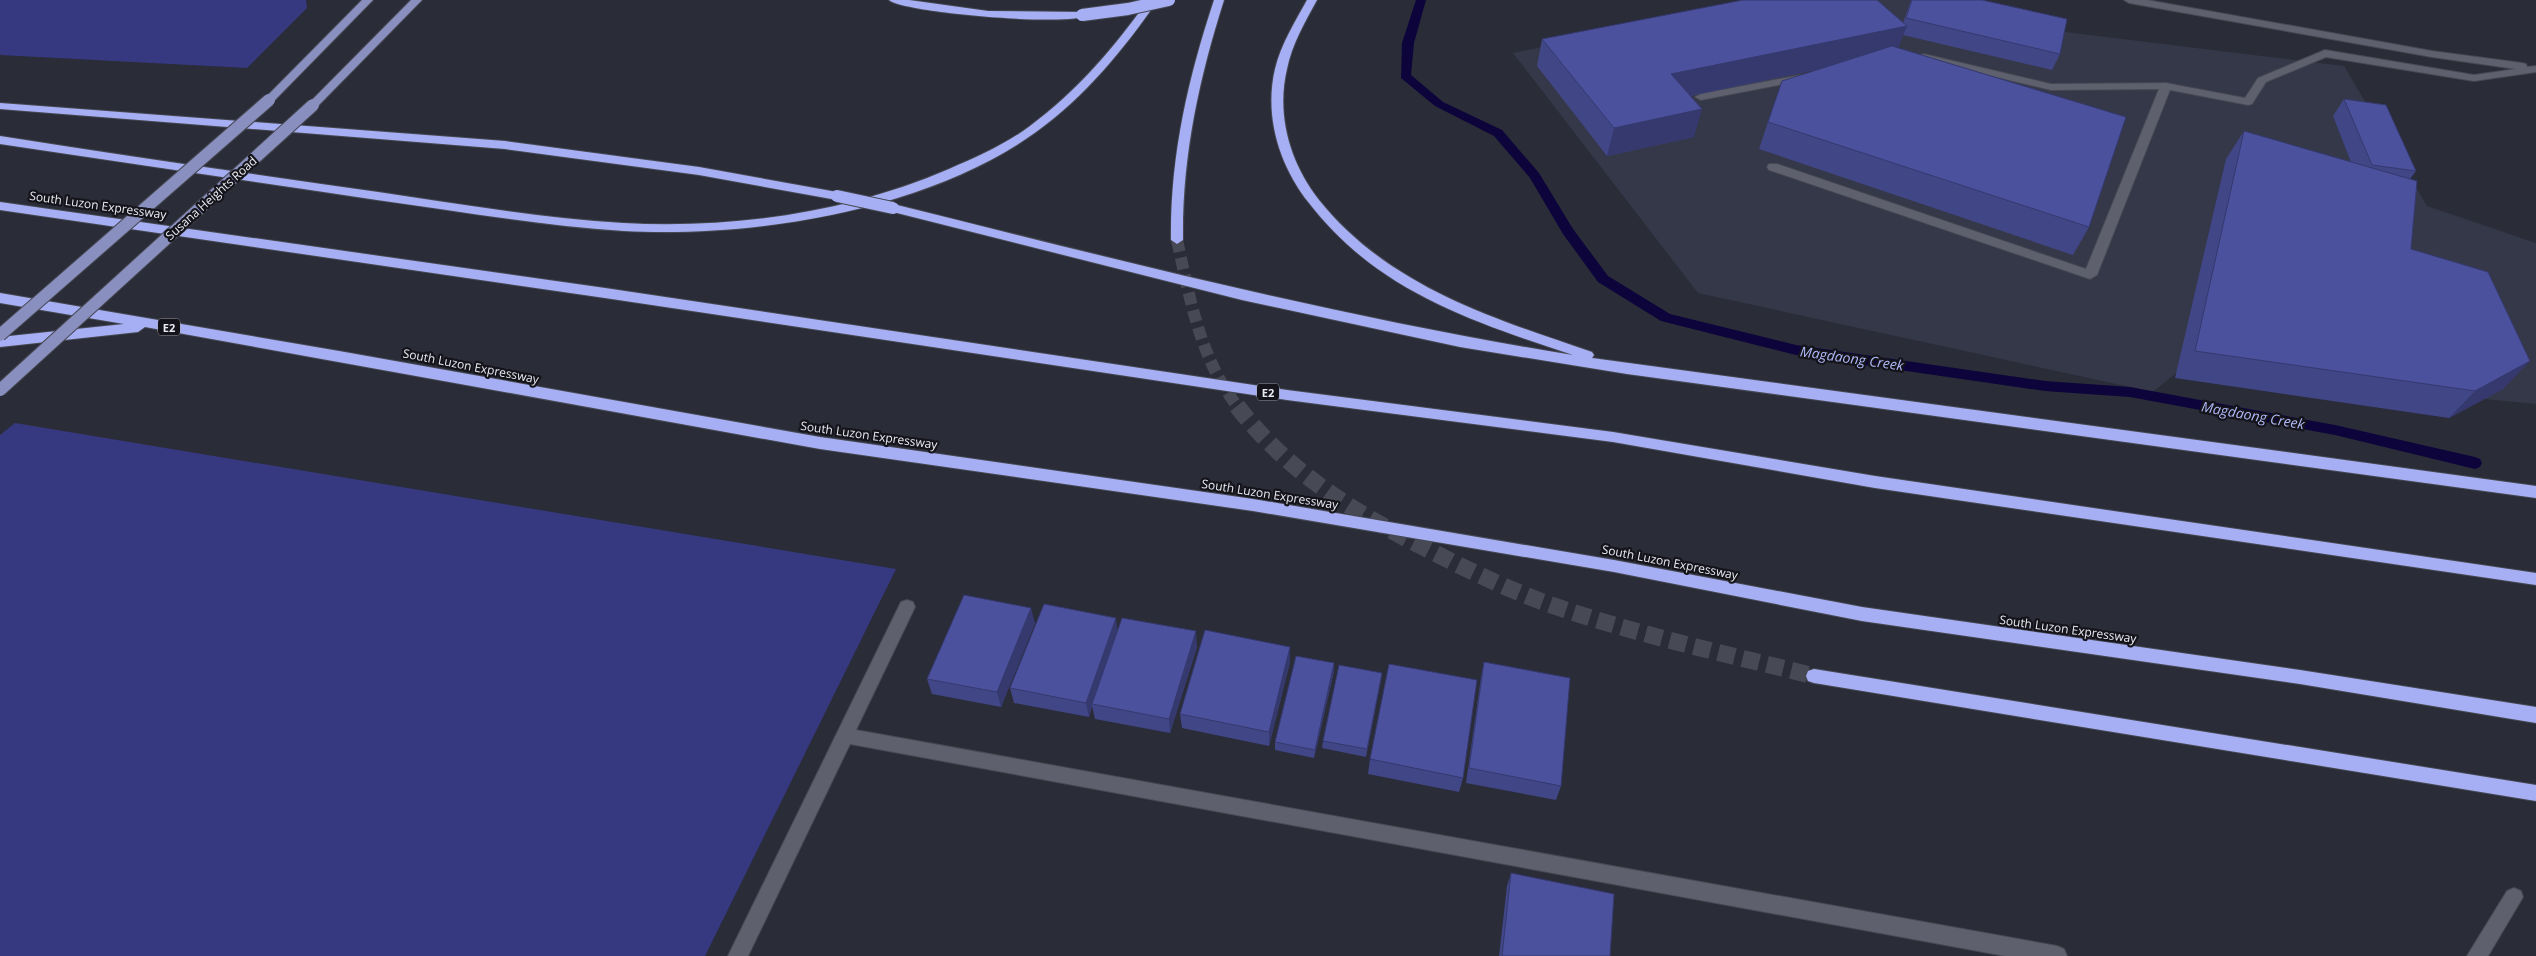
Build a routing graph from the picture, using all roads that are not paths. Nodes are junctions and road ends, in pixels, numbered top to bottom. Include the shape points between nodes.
1 (368, 0) edge
2 (417, 0) edge
3 (894, 0) edge
4 (1153, 0) edge
5 (1169, 0) edge
6 (1219, 0) edge
7 (1312, 0) edge
8 (2129, 0) edge
9 (1909, 57) edge
10 (2536, 68) edge
11 (1815, 75) edge
12 (2166, 86) junction
13 (1701, 97) edge
14 (0, 106) edge
15 (0, 140) edge
16 (1773, 167) dead end
17 (0, 206) edge
18 (1177, 240) tunnel mouth
19 (0, 298) edge
20 (155, 325) junction
21 (0, 335) edge
22 (0, 342) edge
23 (1627, 369) junction
24 (0, 390) edge
25 (2536, 492) edge
26 (2536, 578) edge
27 (908, 607) dead end
28 (1814, 676) tunnel mouth
29 (2536, 715) edge
30 (844, 735) junction
31 (2536, 793) edge
32 (2514, 897) dead end
33 (738, 956) edge
34 (2057, 956) edge
35 (2477, 956) edge

1 - 21 main road, bridge via 269,100
2 - 24 main road, Susana Heights Road, bridge via 313,105
3 - 5 highway, bridge via 950,12 983,15 1082,15 1128,10
4 - 15 highway via 1112,58 1088,82 1033,129 995,153 953,173 885,198 814,215 758,223 694,227 602,226
6 - 18 highway via 1193,82 1181,143 1175,197
7 - 23 highway via 1295,31 1281,69 1277,110 1285,151 1295,174 1336,230 1371,261 1419,291 1494,323
8 - 10 street via 2432,54
9 - 12 street via 1918,55 2050,87
10 - 12 street via 2474,78 2324,53 2262,80 2248,102
11 - 13 street
12 - 16 street via 2090,275
14 - 23 highway, bridge via 505,145 700,171 893,208 1389,328
17 - 26 highway, South Luzon Expressway / E2 via 1287,394 1613,437 1875,482
19 - 20 highway, South Luzon Expressway / E2
20 - 22 highway
20 - 29 highway, South Luzon Expressway / E2 via 820,443 1253,505 1604,565 1862,614 2300,677
23 - 25 highway
27 - 30 street
28 - 31 highway
30 - 33 street
30 - 34 street
32 - 35 street

